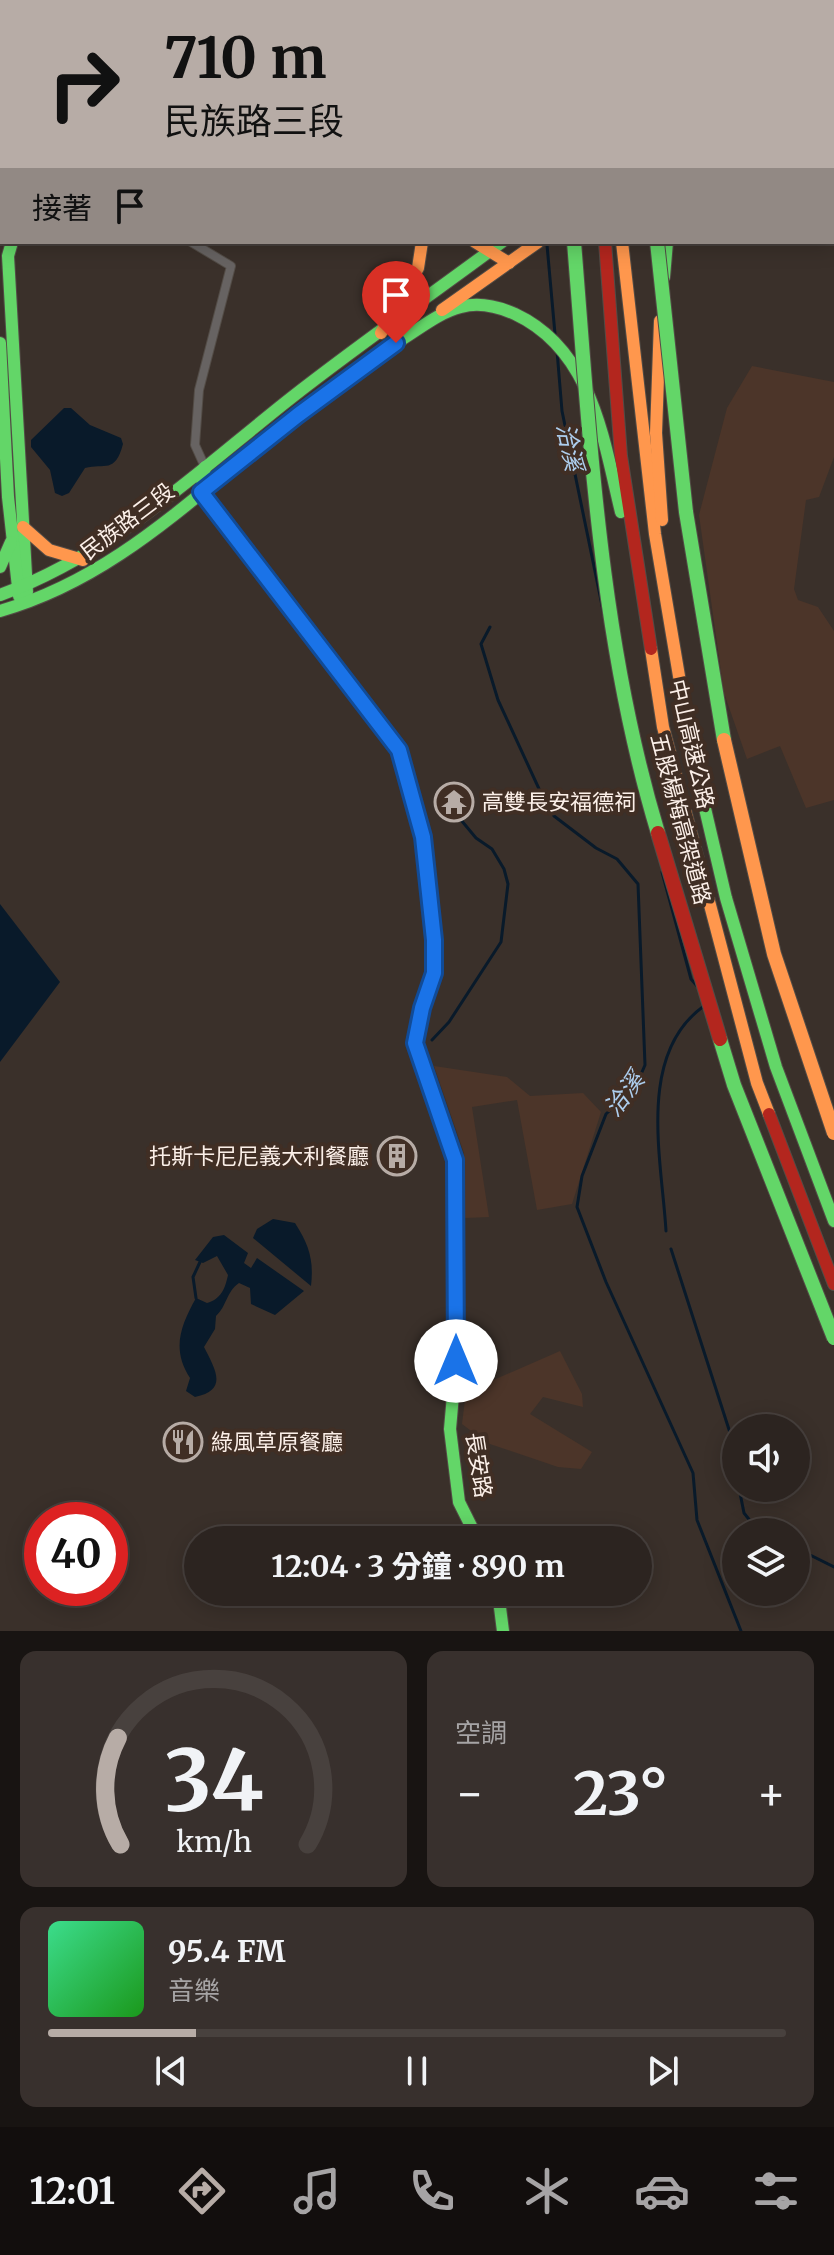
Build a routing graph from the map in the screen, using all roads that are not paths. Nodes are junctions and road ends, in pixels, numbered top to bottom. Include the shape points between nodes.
1 (11, 244) edge
2 (194, 244) edge
3 (422, 244) edge
4 (478, 244) edge
5 (499, 244) edge
6 (535, 244) edge
7 (574, 244) edge
8 (603, 244) edge
9 (622, 244) edge
10 (657, 244) edge
11 (667, 244) edge
12 (489, 252) junction
13 (509, 263) junction
14 (381, 333) junction
15 (0, 343) edge
16 (396, 343) junction
17 (205, 467) junction
18 (201, 492) junction
19 (22, 526) junction
20 (12, 539) junction
21 (83, 560) junction
22 (0, 567) edge
23 (23, 588) junction
24 (0, 595) edge
25 (667, 596) junction
26 (641, 602) junction
27 (22, 607) junction
28 (0, 611) edge
29 (834, 1133) edge
30 (834, 1221) edge
31 (834, 1284) edge
32 (834, 1338) edge
33 (471, 1526) edge
34 (500, 1606) edge
35 (503, 1631) edge

1 - 19 main road
2 - 17 street via 231,266 199,390 195,445
3 - 14 main road via 418,268
4 - 12 main road
5 - 12 main road, 民族路三段
6 - 13 main road, 民族路三段
7 - 32 main road, 五股楊梅高架道路, bridge via 598,546 644,787 734,1085
8 - 26 main road, 中山高速公路 via 621,456
9 - 25 main road, 中山高速公路 via 653,519
10 - 29 main road, bridge via 686,517 729,771 775,956
11 - 25 main road via 656,418
12 - 13 main road
12 - 14 main road, 民族路三段
13 - 16 main road, 民族路三段
14 - 17 main road, 民族路三段
15 - 20 main road
16 - 18 main road, 民族路三段
16 - 26 main road via 461,307 487,306 524,316 560,346 577,368 597,420
17 - 18 main road
17 - 21 main road, 民族路三段
18 - 27 main road, 民族路三段 via 99,571
18 - 33 main road, 長安路 via 399,750 419,822 434,973 415,1043 455,1160 456,1361 450,1429 459,1502
19 - 21 main road via 54,556
19 - 23 main road
20 - 22 main road
20 - 23 main road
21 - 23 main road, 民族路三段
23 - 24 main road, 民族路三段
23 - 27 main road
25 - 30 main road, 中山高速公路 via 687,731 726,898 776,1067
26 - 31 main road, 中山高速公路 via 667,741 757,1083
27 - 28 main road, 民族路三段
34 - 35 main road

